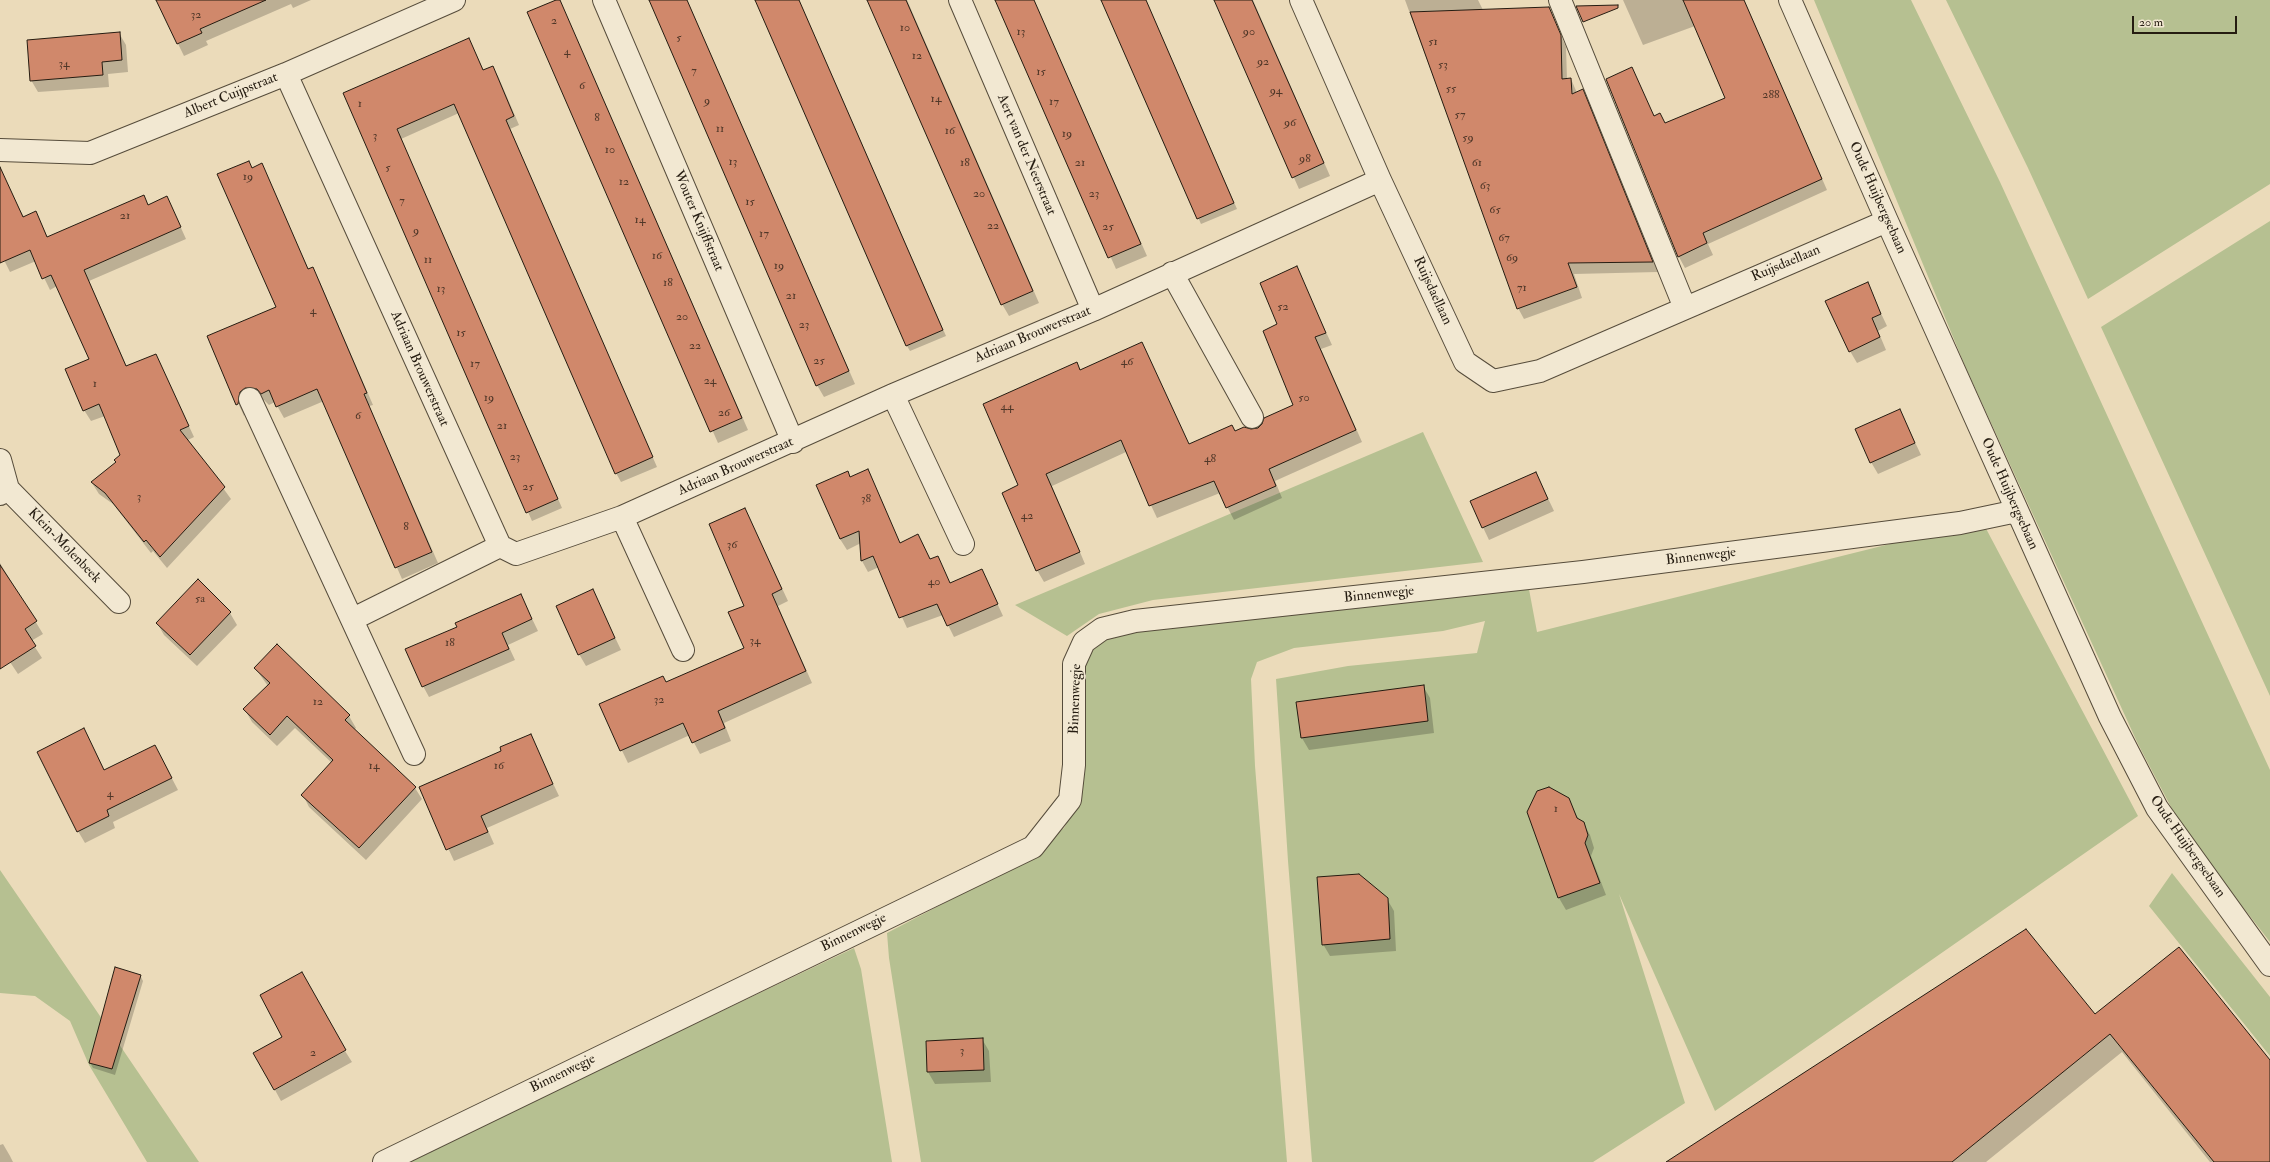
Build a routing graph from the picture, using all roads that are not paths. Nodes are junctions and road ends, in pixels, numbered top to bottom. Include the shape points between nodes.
1 (452, 0) edge
2 (604, 0) edge
3 (960, 0) edge
4 (1301, 0) edge
5 (1560, 0) edge
6 (1790, 0) edge
7 (286, 74) junction
8 (0, 150) edge
9 (1380, 180) junction
10 (1887, 221) junction
11 (1172, 273) junction
12 (1685, 308) junction
13 (1093, 310) junction
14 (893, 395) junction
15 (250, 399) dead end
16 (1252, 417) dead end
17 (793, 442) junction
18 (0, 460) edge
19 (4, 491) edge
20 (2017, 511) junction
21 (622, 517) junction
22 (963, 544) dead end
23 (500, 546) junction
24 (119, 602) dead end
25 (353, 619) junction
26 (683, 650) dead end
27 (414, 754) dead end
28 (2270, 965) edge
29 (384, 1162) edge

1 - 7 street, Albert Cuijpstraat
2 - 17 street, Wouter Knijffstraat
3 - 13 street, Aert van der Neerstraat
4 - 9 street, Ruijsdaellaan
5 - 12 street
6 - 10 street, Oude Huijbergsebaan
7 - 8 street, Albert Cuijpstraat via 90,153
7 - 23 street, Adriaan Brouwerstraat
9 - 11 street, Adriaan Brouwerstraat
9 - 12 street, Ruijsdaellaan via 1465,362 1494,381 1540,371
10 - 12 street, Ruijsdaellaan
10 - 20 street, Oude Huijbergsebaan
11 - 13 street, Adriaan Brouwerstraat
11 - 16 street
13 - 14 street, Adriaan Brouwerstraat
14 - 17 street, Adriaan Brouwerstraat
14 - 22 street
15 - 25 street
17 - 21 street, Adriaan Brouwerstraat
18 - 19 street, Klein-Molenbeek
19 - 24 street, Klein-Molenbeek
20 - 28 street, Oude Huijbergsebaan via 2110,717 2158,808
20 - 29 street, Binnenwegje via 1960,523 1591,571 1135,622 1102,629 1084,642 1074,664 1074,765 1070,800 1033,847
21 - 23 street, Adriaan Brouwerstraat via 516,554
21 - 26 street
23 - 25 street
25 - 27 street

